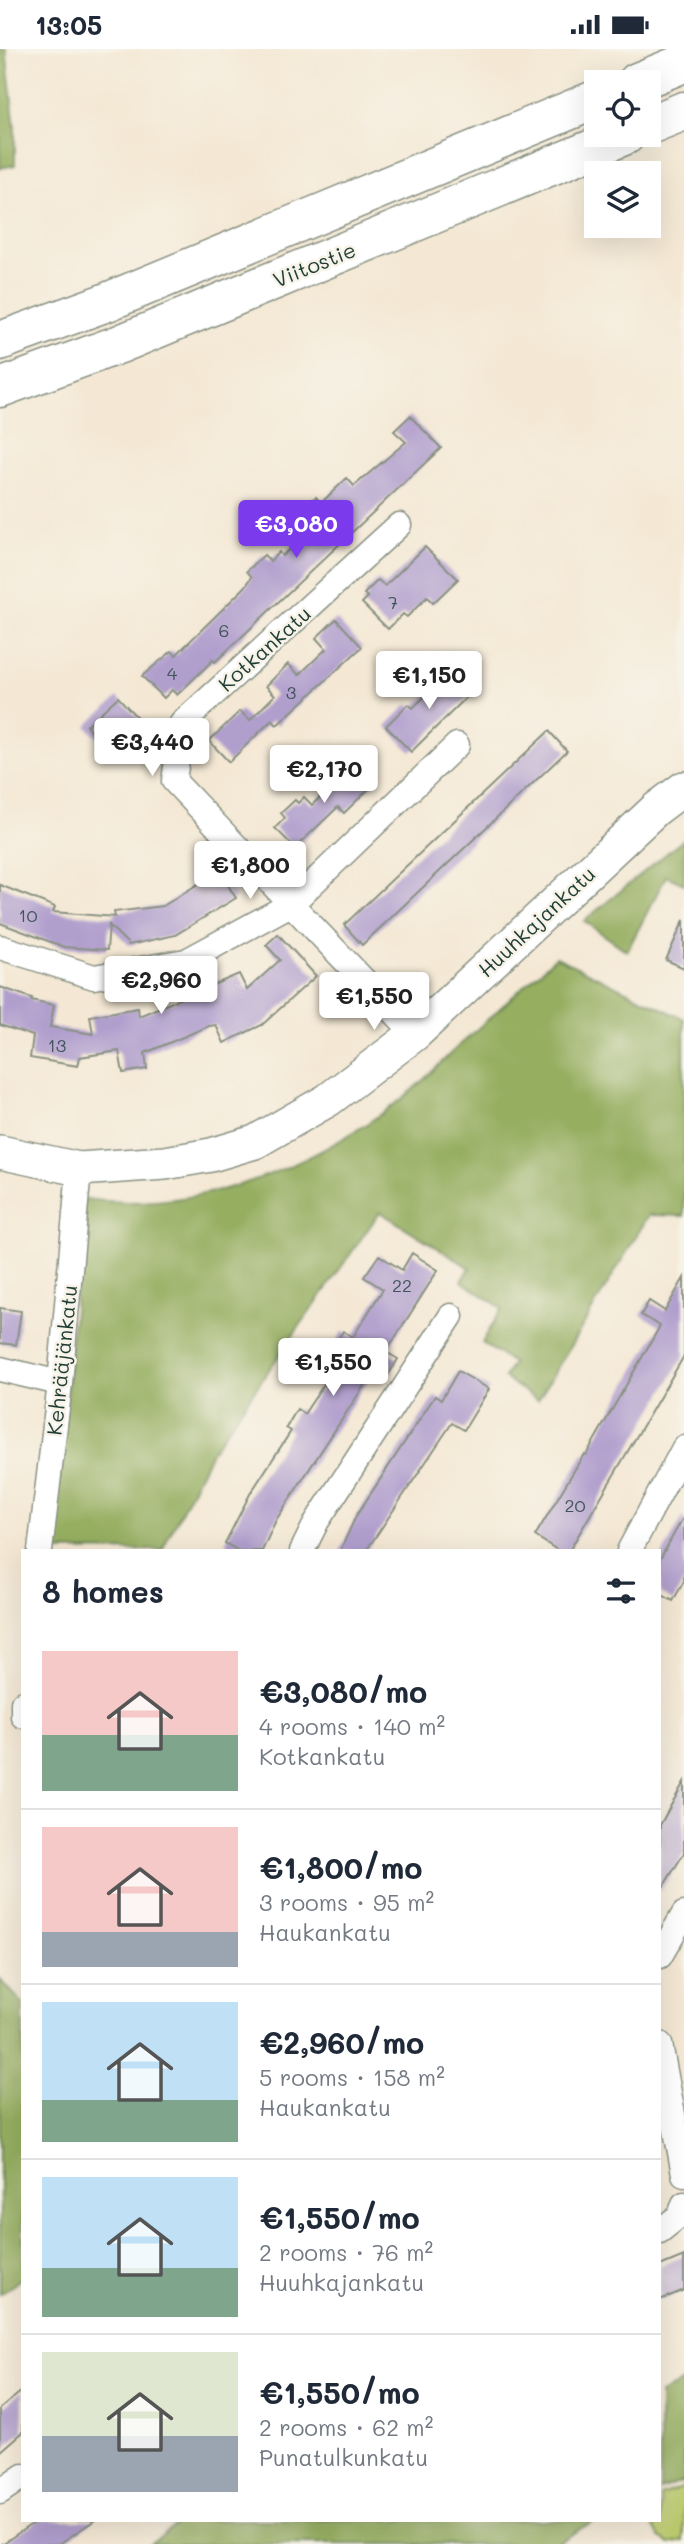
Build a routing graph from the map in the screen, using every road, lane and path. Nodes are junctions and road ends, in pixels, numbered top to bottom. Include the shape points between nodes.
1 (684, 63) edge
2 (661, 72) edge
3 (584, 104) edge
4 (684, 111) edge
5 (661, 120) edge
6 (597, 147) edge
7 (0, 341) edge
8 (0, 388) edge
9 (399, 525) dead end
10 (457, 745) dead end
11 (684, 788) edge
12 (291, 904) junction
13 (0, 947) edge
14 (415, 1034) junction
15 (0, 1152) edge
16 (79, 1169) junction
17 (451, 1316) dead end
18 (0, 1369) edge
19 (61, 1383) junction
20 (684, 1448) edge
21 (40, 1549) edge
22 (303, 1549) edge
23 (630, 1549) edge
24 (684, 1914) edge
25 (661, 1954) edge
26 (661, 2047) edge
27 (670, 2078) edge
28 (684, 2174) edge
29 (684, 2204) edge
30 (661, 2230) edge
31 (21, 2477) edge
32 (0, 2492) edge

1 - 2 highway
3 - 7 highway, Viitostie via 107,302
4 - 5 highway
6 - 8 highway, Viitostie via 121,344
9 - 12 street, Kotkankatu via 182,723 174,781
10 - 12 street
11 - 14 street, Huuhkajankatu
12 - 13 street via 186,961 94,977
12 - 14 street, Kotkankatu
14 - 16 street, Huuhkajankatu via 328,1100 255,1142 166,1163
15 - 16 street, Huuhkajankatu
16 - 19 street, Kehrääjänkatu
17 - 22 street
18 - 19 street
19 - 21 street, Kehrääjänkatu
20 - 23 street
24 - 25 street
26 - 27 street
27 - 28 street
29 - 30 street via 680,2215
31 - 32 street

